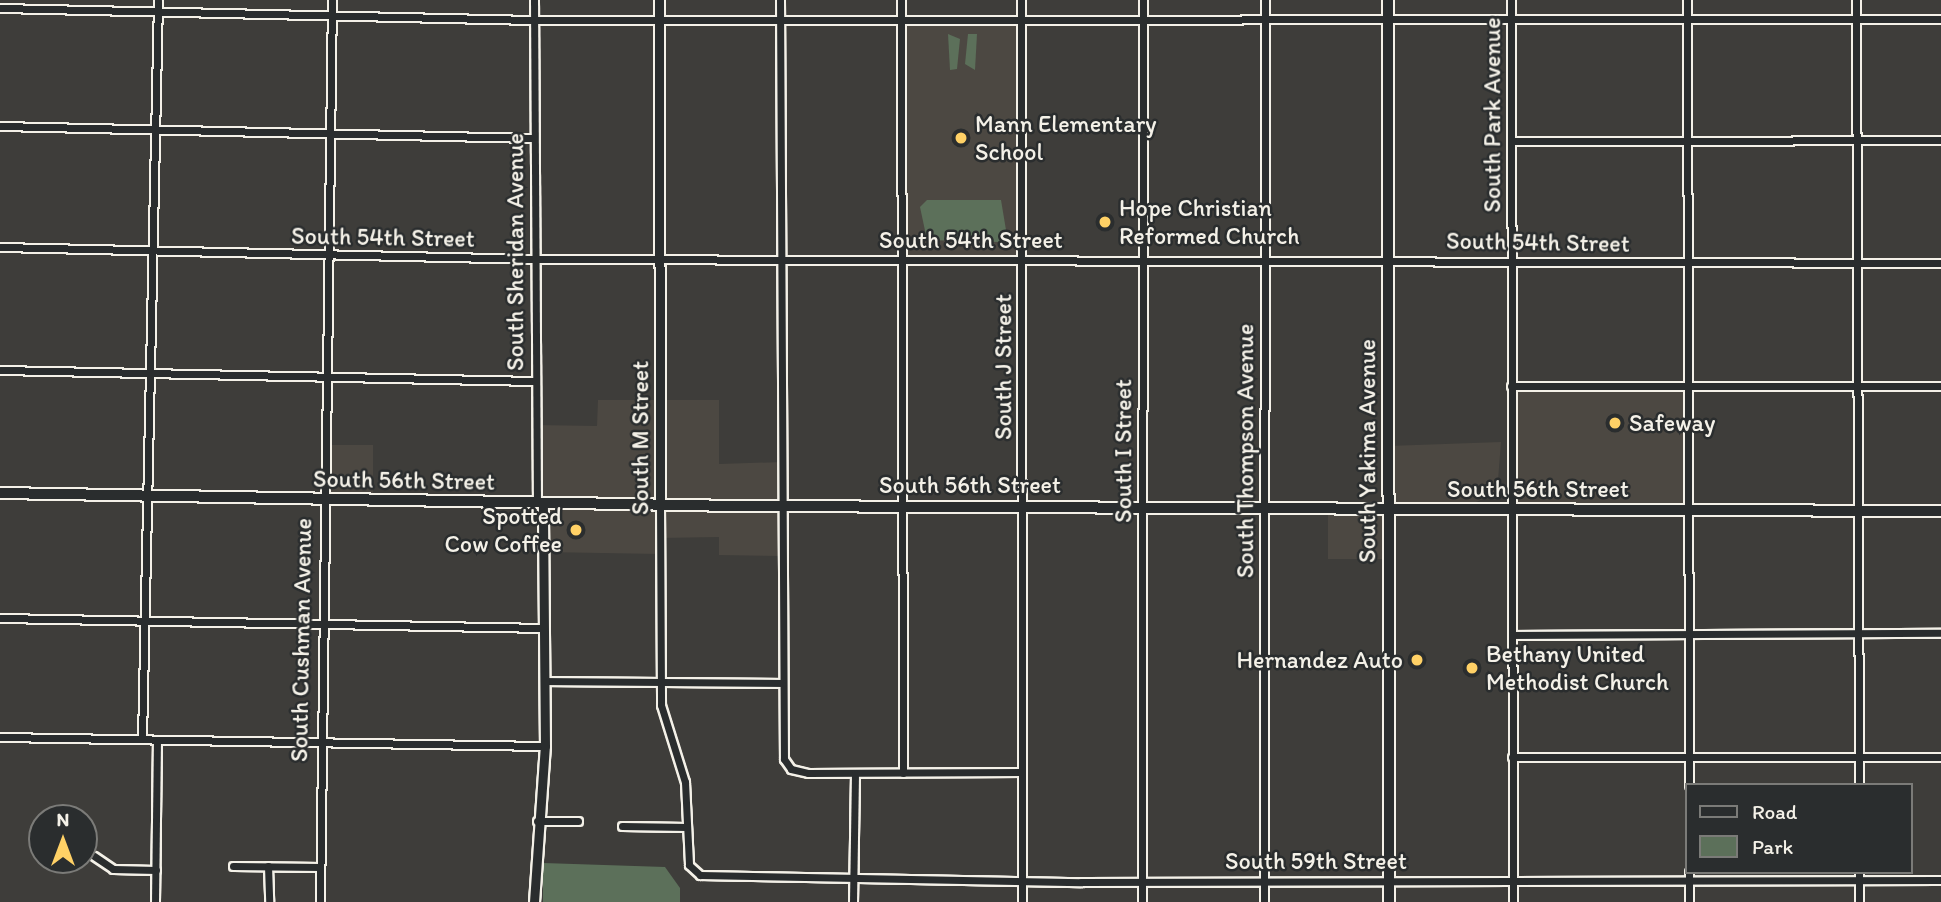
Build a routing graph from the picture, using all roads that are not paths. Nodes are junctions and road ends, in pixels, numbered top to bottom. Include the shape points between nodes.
1 (158, 0) edge
2 (332, 0) edge
3 (534, 0) edge
4 (659, 0) edge
5 (780, 0) edge
6 (901, 0) edge
7 (1021, 0) edge
8 (1143, 0) edge
9 (1265, 0) edge
10 (1388, 0) edge
11 (1511, 0) edge
12 (1687, 0) edge
13 (1856, 0) edge
14 (0, 8) edge
15 (157, 11) junction
16 (332, 15) junction
17 (1021, 18) junction
18 (1143, 18) junction
19 (1265, 18) junction
20 (1511, 18) junction
21 (659, 19) junction
22 (780, 19) junction
23 (901, 19) junction
24 (1388, 19) junction
25 (1687, 19) junction
26 (1941, 19) edge
27 (534, 20) junction
28 (1856, 20) junction
29 (0, 126) edge
30 (154, 130) junction
31 (329, 134) junction
32 (534, 138) junction
33 (1857, 140) junction
34 (1941, 140) edge
35 (1511, 141) junction
36 (1687, 141) junction
37 (0, 247) edge
38 (151, 251) junction
39 (327, 255) junction
40 (1021, 258) junction
41 (535, 259) junction
42 (781, 259) junction
43 (901, 259) junction
44 (659, 260) junction
45 (1142, 260) junction
46 (1265, 260) junction
47 (1388, 260) junction
48 (1511, 262) junction
49 (1857, 263) junction
50 (1941, 263) edge
51 (1687, 264) junction
52 (0, 370) edge
53 (149, 373) junction
54 (324, 377) junction
55 (534, 381) junction
56 (1511, 386) junction
57 (1941, 386) edge
58 (1688, 387) junction
59 (1857, 387) junction
60 (0, 493) edge
61 (146, 496) junction
62 (322, 499) junction
63 (540, 503) junction
64 (660, 505) junction
65 (782, 506) junction
66 (902, 506) junction
67 (1023, 506) junction
68 (1142, 507) junction
69 (1265, 508) junction
70 (1388, 509) junction
71 (1512, 510) junction
72 (1688, 511) junction
73 (1941, 511) edge
74 (1858, 512) junction
75 (0, 618) edge
76 (145, 620) junction
77 (319, 624) junction
78 (544, 628) junction
79 (1689, 634) junction
80 (1858, 634) junction
81 (1941, 634) edge
82 (1513, 635) junction
83 (544, 681) junction
84 (660, 683) junction
85 (782, 683) junction
86 (0, 737) edge
87 (142, 739) junction
88 (158, 740) junction
89 (317, 743) junction
90 (545, 746) junction
91 (1512, 757) junction
92 (1689, 757) junction
93 (1858, 757) junction
94 (1941, 757) edge
95 (1022, 772) junction
96 (855, 773) junction
97 (903, 773) junction
98 (1689, 783) edge
99 (1858, 783) edge
100 (537, 821) junction
101 (578, 821) dead end
102 (622, 826) dead end
103 (687, 827) junction
104 (98, 859) edge
105 (233, 866) dead end
106 (268, 866) junction
107 (320, 867) junction
108 (156, 870) junction
109 (691, 871) joint
110 (1689, 876) edge
111 (1858, 876) edge
112 (854, 877) junction
113 (1264, 880) junction
114 (1389, 880) junction
115 (1941, 880) edge
116 (1021, 881) junction
117 (1142, 881) junction
118 (1513, 881) junction
119 (155, 902) edge
120 (269, 902) edge
121 (320, 902) edge
122 (534, 902) edge
123 (853, 902) edge
124 (1022, 902) edge
125 (1142, 902) edge
126 (1264, 902) edge
127 (1389, 902) edge
128 (1513, 902) edge
129 (1689, 902) edge
130 (1859, 902) edge

1 - 15 street
2 - 16 street, South Cushman Avenue
3 - 27 street, South Sheridan Avenue
4 - 21 street, South M Street
5 - 22 street
6 - 23 street
7 - 17 street, South J Street
8 - 18 street, South I Street
9 - 19 street, South Thompson Avenue
10 - 24 main road, South Yakima Avenue
11 - 20 street, South Park Avenue
12 - 25 street
13 - 28 street
14 - 15 street
15 - 16 street
15 - 30 street
16 - 27 street
16 - 31 street, South Cushman Avenue
17 - 18 street
17 - 23 street
17 - 40 street, South J Street
18 - 19 street
18 - 45 street, South I Street
19 - 24 street
19 - 46 street, South Thompson Avenue
20 - 24 street
20 - 25 street
20 - 35 street, South Park Avenue
21 - 22 street
21 - 27 street
21 - 44 street, South M Street
22 - 23 street
22 - 42 street
23 - 43 street
24 - 47 main road, South Yakima Avenue
25 - 28 street
25 - 36 street
26 - 28 street
27 - 32 street, South Sheridan Avenue
28 - 33 street
29 - 30 street
30 - 31 street
30 - 38 street
31 - 32 street
31 - 39 street, South Cushman Avenue
32 - 41 street, South Sheridan Avenue
33 - 34 street
33 - 36 street
33 - 49 street
35 - 36 street
35 - 48 street, South Park Avenue
36 - 51 street
37 - 38 street, South 54th Street
38 - 39 street, South 54th Street
38 - 53 street
39 - 41 street, South 54th Street
39 - 54 street, South Cushman Avenue
40 - 43 street, South 54th Street
40 - 45 street, South 54th Street
40 - 67 street, South J Street
41 - 44 street, South 54th Street
41 - 55 street, South Sheridan Avenue
42 - 43 street, South 54th Street
42 - 44 street, South 54th Street
42 - 65 street
43 - 66 street
44 - 64 street, South M Street
45 - 46 street, South 54th Street
45 - 68 street, South I Street
46 - 47 street, South 54th Street
46 - 69 street, South Thompson Avenue
47 - 48 street, South 54th Street
47 - 70 main road, South Yakima Avenue
48 - 51 street, South 54th Street
48 - 56 street, South Park Avenue
49 - 50 street, South 54th Street
49 - 51 street, South 54th Street
49 - 59 street
51 - 58 street
52 - 53 street
53 - 54 street
53 - 61 street
54 - 55 street
54 - 62 street, South Cushman Avenue
55 - 63 street, South Sheridan Avenue
56 - 58 street
56 - 71 street, South Park Avenue
57 - 59 street
58 - 59 street
58 - 72 street
59 - 74 street
60 - 61 main road, South 56th Street
61 - 62 main road, South 56th Street
61 - 76 street
62 - 63 main road, South 56th Street
62 - 77 street, South Cushman Avenue
63 - 64 main road, South 56th Street
63 - 78 street, South Sheridan Avenue
64 - 65 main road, South 56th Street
64 - 84 street, South M Street
65 - 66 main road, South 56th Street
65 - 85 street
66 - 67 main road, South 56th Street
66 - 97 street
67 - 68 main road, South 56th Street
67 - 95 street, South J Street
68 - 69 main road, South 56th Street
68 - 117 street, South I Street
69 - 70 main road, South 56th Street
69 - 113 street, South Thompson Avenue
70 - 71 main road, South 56th Street
70 - 114 main road, South Yakima Avenue
71 - 72 main road, South 56th Street
71 - 82 street, South Park Avenue
72 - 74 main road, South 56th Street
72 - 79 street
73 - 74 main road, South 56th Street
74 - 80 street
75 - 76 street
76 - 77 street
76 - 87 street
77 - 78 street
77 - 89 street, South Cushman Avenue
78 - 83 street, South Sheridan Avenue
79 - 80 street
79 - 82 street
79 - 92 street
80 - 81 street
80 - 93 street
82 - 91 street, South Park Avenue
83 - 84 street
83 - 90 street, South Sheridan Avenue
84 - 85 street
84 - 103 street, South M Street via 664,721 685,782
85 - 96 street via 786,763 803,773
86 - 87 street
87 - 88 street
88 - 89 street
88 - 108 street
89 - 90 street
89 - 107 street, South Cushman Avenue
90 - 100 street, South Sheridan Avenue
91 - 92 street
91 - 118 street, South Park Avenue
92 - 93 street
92 - 98 street
93 - 94 street
93 - 99 street
95 - 97 street
95 - 116 street, South J Street
96 - 97 street
96 - 112 street
100 - 101 street
100 - 122 street, South Sheridan Avenue
102 - 103 street
103 - 109 street, South M Street
104 - 108 street via 113,869
105 - 106 street
106 - 107 street
106 - 120 street
107 - 121 street, South Cushman Avenue
108 - 119 street
109 - 112 street, South 59th Street
110 - 111 street, South 59th Street
110 - 118 street, South 59th Street
110 - 129 street
111 - 115 street, South 59th Street
111 - 130 street
112 - 116 street, South 59th Street
112 - 123 street
113 - 114 street, South 59th Street
113 - 117 street, South 59th Street
113 - 126 street, South Thompson Avenue
114 - 118 street, South 59th Street
114 - 127 main road, South Yakima Avenue
116 - 117 street, South 59th Street
116 - 124 street, South J Street
117 - 125 street, South I Street
118 - 128 street, South Park Avenue

